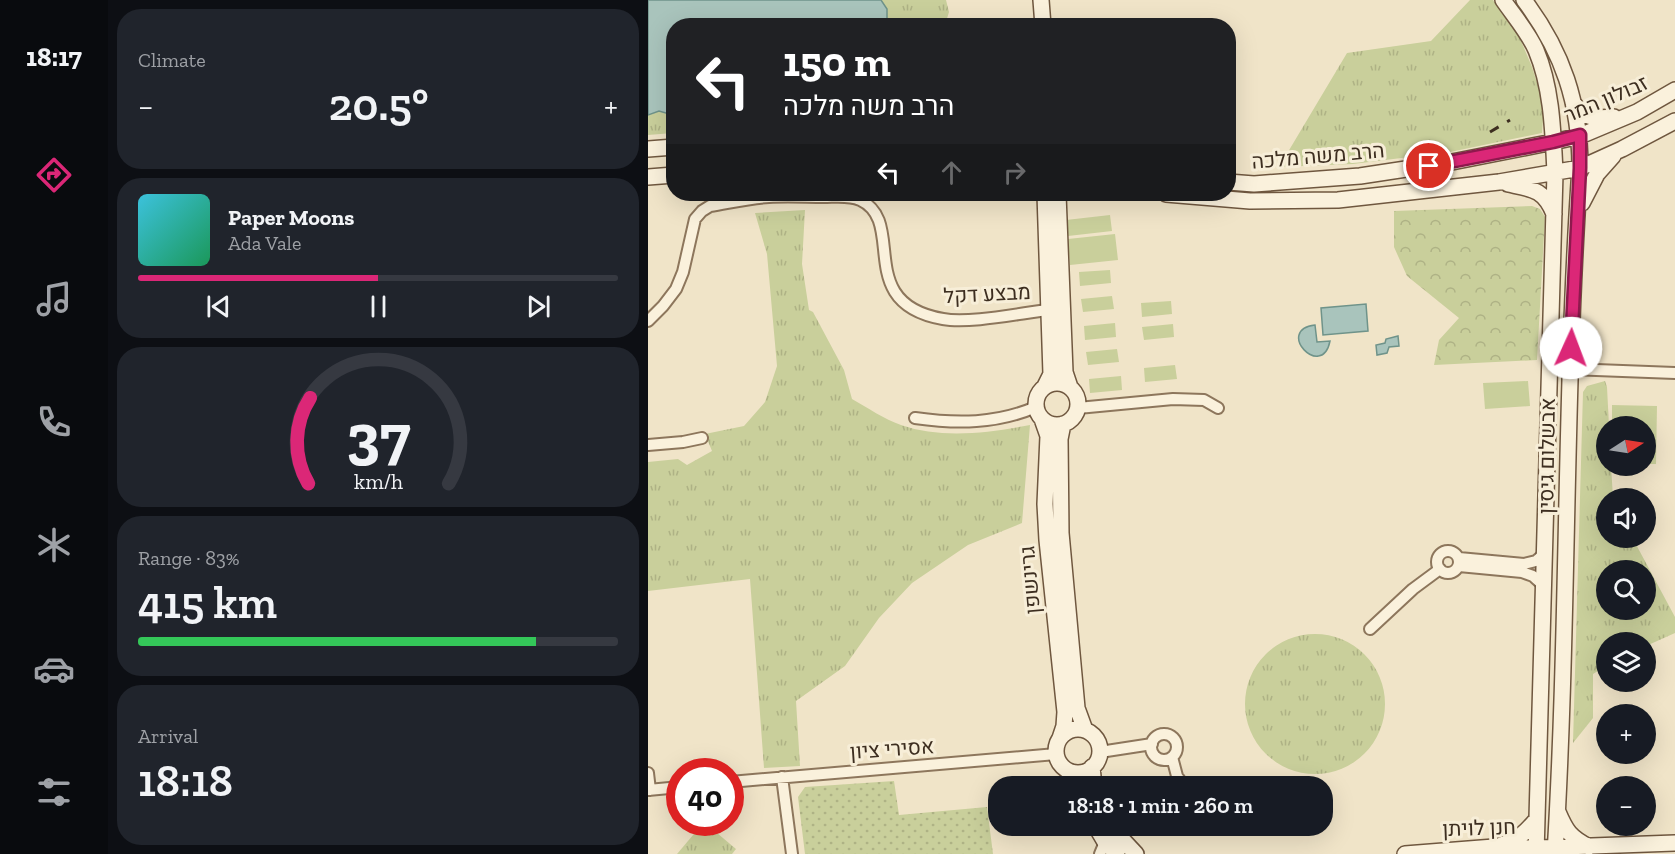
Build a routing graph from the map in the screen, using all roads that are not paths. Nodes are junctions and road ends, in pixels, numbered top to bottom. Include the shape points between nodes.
1 (1030, 0) edge
2 (1041, 0) edge
3 (1503, 0) edge
4 (1524, 0) edge
5 (1031, 18) edge
6 (1042, 18) edge
7 (1675, 90) edge
8 (1572, 98) junction
9 (1637, 112) junction
10 (1675, 121) edge
11 (1580, 135) junction
12 (1553, 142) junction
13 (666, 148) edge
14 (1622, 149) junction
15 (648, 150) edge
16 (1580, 168) junction
17 (1555, 173) junction
18 (666, 176) edge
19 (648, 177) edge
20 (1499, 182) junction
21 (1236, 183) edge
22 (1236, 200) edge
23 (742, 201) edge
24 (861, 201) edge
25 (1051, 201) edge
26 (1051, 201) edge
27 (1554, 214) junction
28 (1576, 223) junction
29 (1048, 310) junction
30 (648, 321) edge
31 (1570, 369) junction
32 (1675, 373) edge
33 (1045, 386) junction
34 (1070, 387) junction
35 (1078, 408) junction
36 (1218, 408) dead end
37 (1039, 413) junction
38 (915, 418) dead end
39 (1063, 424) junction
40 (702, 438) dead end
41 (648, 445) edge
42 (1544, 554) junction
43 (1459, 562) junction
44 (1440, 569) junction
45 (1543, 585) junction
46 (1370, 629) dead end
47 (1085, 730) junction
48 (1060, 738) junction
49 (1152, 744) junction
50 (1100, 752) junction
51 (1056, 754) junction
52 (1172, 757) junction
53 (1092, 767) junction
54 (1070, 771) junction
55 (648, 773) edge
56 (1073, 776) edge
57 (1093, 776) edge
58 (1178, 776) edge
59 (782, 777) junction
60 (744, 781) edge
61 (666, 788) edge
62 (649, 790) edge
63 (1557, 810) junction
64 (1536, 819) junction
65 (1119, 836) edge
66 (1675, 843) edge
67 (1589, 846) junction
68 (1494, 847) junction
69 (1102, 848) edge
70 (1555, 850) edge
71 (1536, 851) edge
72 (792, 854) edge
73 (1117, 854) edge
74 (1136, 854) edge
75 (1405, 854) edge

1 - 5 street
2 - 6 street
3 - 12 street, אבשלום גיסין via 1526,33 1542,66
4 - 8 street, אבשלום גיסין via 1554,46
7 - 9 street, זבולון המר
8 - 9 street via 1584,115 1593,118
8 - 11 street, אבשלום גיסין
9 - 11 street, זבולון המר
10 - 14 street
11 - 12 street, זבולון המר
11 - 16 street, אבשלום גיסין
12 - 17 street, אבשלום גיסין
12 - 21 street, הרב משה מלכה via 1360,176
13 - 15 street
14 - 16 street
14 - 28 street via 1597,174
16 - 17 street
16 - 28 street, אבשלום גיסין
17 - 20 street, הרב משה מלכה
17 - 27 street, אבשלום גיסין
18 - 19 street
20 - 22 street, הרב משה מלכה via 1338,200
20 - 27 street via 1534,189 1549,202
23 - 30 street, מבצע דקל via 710,206 695,219 676,289
24 - 29 street, מבצע דקל via 874,210 892,288 908,306 946,320
25 - 29 street
26 - 34 street via 1065,372
27 - 42 street, אבשלום גיסין
28 - 31 street, אבשלום גיסין
29 - 33 street via 1051,374
31 - 32 street
31 - 63 street, אבשלום גיסין
33 - 34 street via 1062,383
33 - 37 street via 1036,398
34 - 35 street
35 - 36 street via 1173,399 1204,400
35 - 39 street via 1076,415
37 - 38 street via 972,423
37 - 39 street via 1052,425
37 - 48 street, גרינשפן via 1048,436 1047,540 1065,712
39 - 47 street, גרינשפן via 1061,533 1077,708
40 - 41 street
42 - 43 street via 1524,564
42 - 45 street, אבשלום גיסין
43 - 44 street via 1450,573
43 - 44 street via 1454,552 1443,552 1438,558
43 - 45 street via 1522,572
44 - 46 street
45 - 64 street, אבשלום גיסין
47 - 48 street via 1072,729
47 - 50 street via 1095,737
48 - 51 street
49 - 50 street
49 - 52 street via 1155,757
49 - 52 street via 1159,735 1172,737 1177,749
50 - 53 street
51 - 54 street
51 - 59 street, אסירי ציון
52 - 58 street
53 - 54 street via 1078,773
53 - 57 street
54 - 56 street
55 - 62 street
59 - 60 street, אסירי ציון
59 - 72 street
61 - 62 street
63 - 67 street via 1567,832
63 - 70 street, אבשלום גיסין
64 - 68 street via 1513,842
64 - 71 street, אבשלום גיסין
65 - 74 street
66 - 67 street, חנן לויתן
67 - 70 street, חנן לויתן
68 - 71 street, חנן לויתן
68 - 75 street, חנן לויתן
69 - 73 street
70 - 71 street, חנן לויתן

